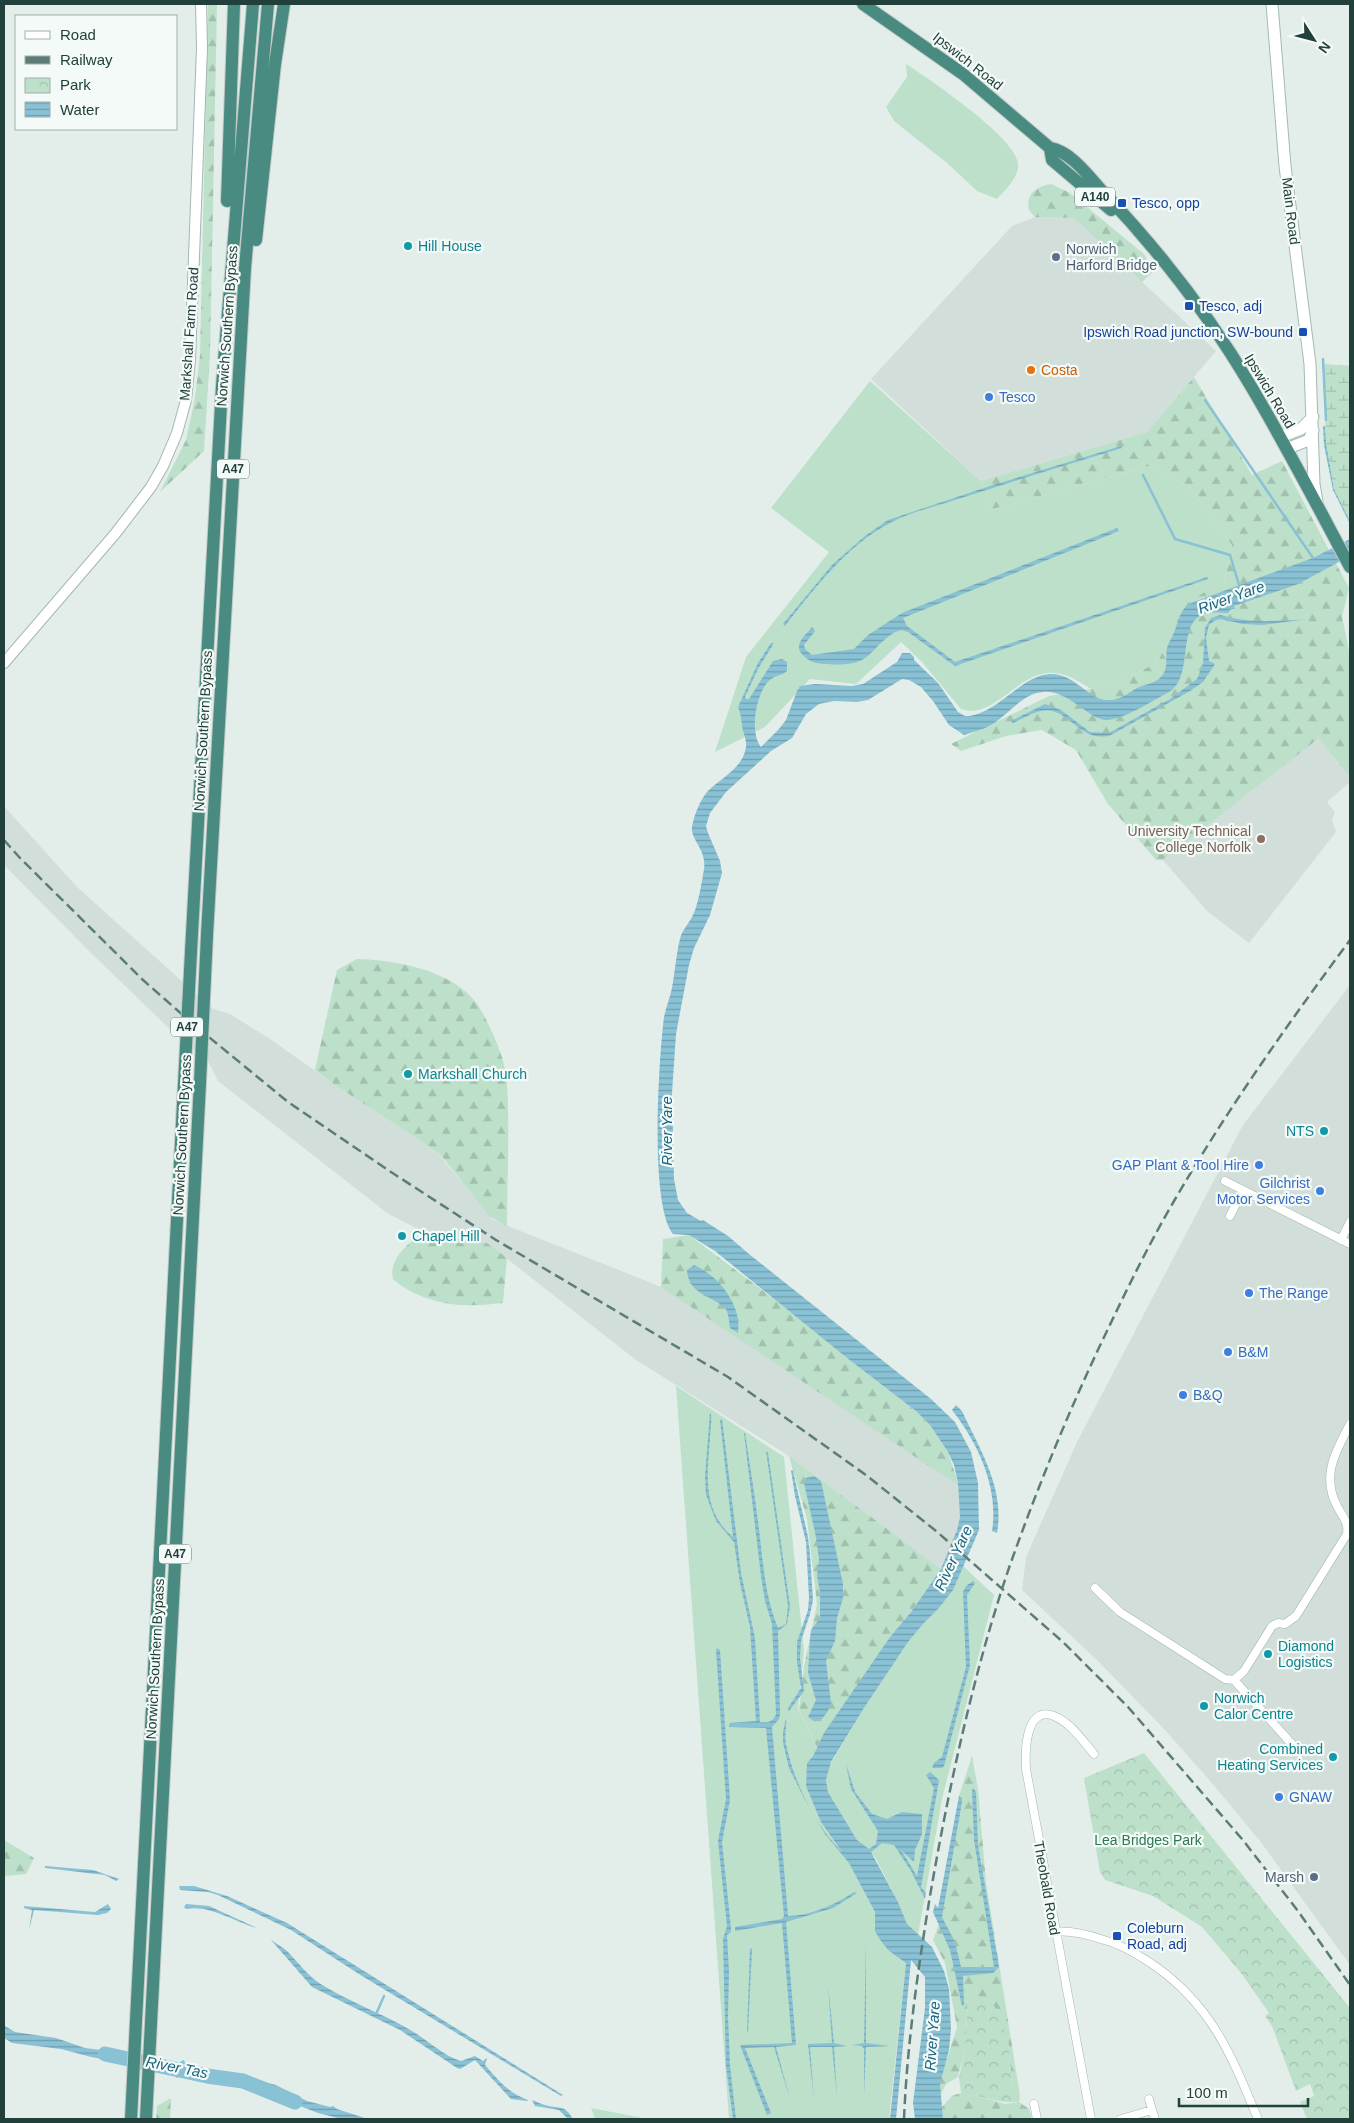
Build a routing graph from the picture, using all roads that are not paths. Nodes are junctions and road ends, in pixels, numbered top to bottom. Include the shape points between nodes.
1 (202, 4) edge
2 (234, 4) edge
3 (253, 4) edge
4 (268, 4) edge
5 (284, 4) edge
6 (863, 4) edge
7 (1272, 4) edge
8 (222, 386) junction
9 (1313, 423) junction
10 (1283, 443) junction
11 (234, 451) junction
12 (1318, 506) junction
13 (1350, 567) edge
14 (4, 663) edge
15 (1225, 1181) dead end
16 (1243, 1190) junction
17 (1230, 1216) dead end
18 (1350, 1222) edge
19 (1341, 1240) junction
20 (1350, 1244) edge
21 (1350, 1424) edge
22 (1095, 1588) dead end
23 (1234, 1680) junction
24 (1094, 1738) dead end
25 (1086, 1745) junction
26 (1094, 1754) dead end
27 (1300, 1754) dead end
28 (1055, 1932) junction
29 (1149, 2099) dead end
30 (1034, 2104) dead end
31 (1152, 2110) junction
32 (131, 2119) edge
33 (146, 2119) edge
34 (1037, 2119) edge
35 (1091, 2119) edge
36 (1121, 2119) edge
37 (1155, 2119) edge
38 (1258, 2119) edge

1 - 14 street, Markshall Farm Road via 192,333 183,414 163,466 146,493
2 - 8 highway, A47
3 - 8 highway, Norwich Southern Bypass / A47
4 - 11 highway, Norwich Southern Bypass / A47
5 - 11 highway, A47
6 - 10 highway, Ipswich Road / A140 via 963,74 1050,148 1052,160 1148,241 1226,346
7 - 9 main road, Main Road via 1285,166 1306,325
8 - 32 highway, Norwich Southern Bypass / A47, bridge
9 - 10 main road
9 - 12 main road, Main Road via 1314,484
10 - 12 highway, Ipswich Road / A140
11 - 33 highway, Norwich Southern Bypass / A47, bridge
12 - 13 highway, Ipswich Road / A140
15 - 16 street
16 - 17 street
16 - 19 street
18 - 19 street
19 - 20 street
21 - 23 street via 1333,1457 1329,1473 1332,1495 1348,1525 1346,1534 1296,1616 1285,1624 1272,1626 1244,1671
22 - 23 street via 1128,1617 1225,1679
23 - 27 street
24 - 25 street
25 - 26 street, Theobald Road
25 - 28 street, Theobald Road via 1066,1724 1047,1714 1035,1720 1026,1741 1026,1769
28 - 35 street, Theobald Road
28 - 38 street via 1091,1936 1118,1944 1142,1957 1186,1991 1213,2023
29 - 31 street
30 - 34 street
31 - 36 street
31 - 37 street

